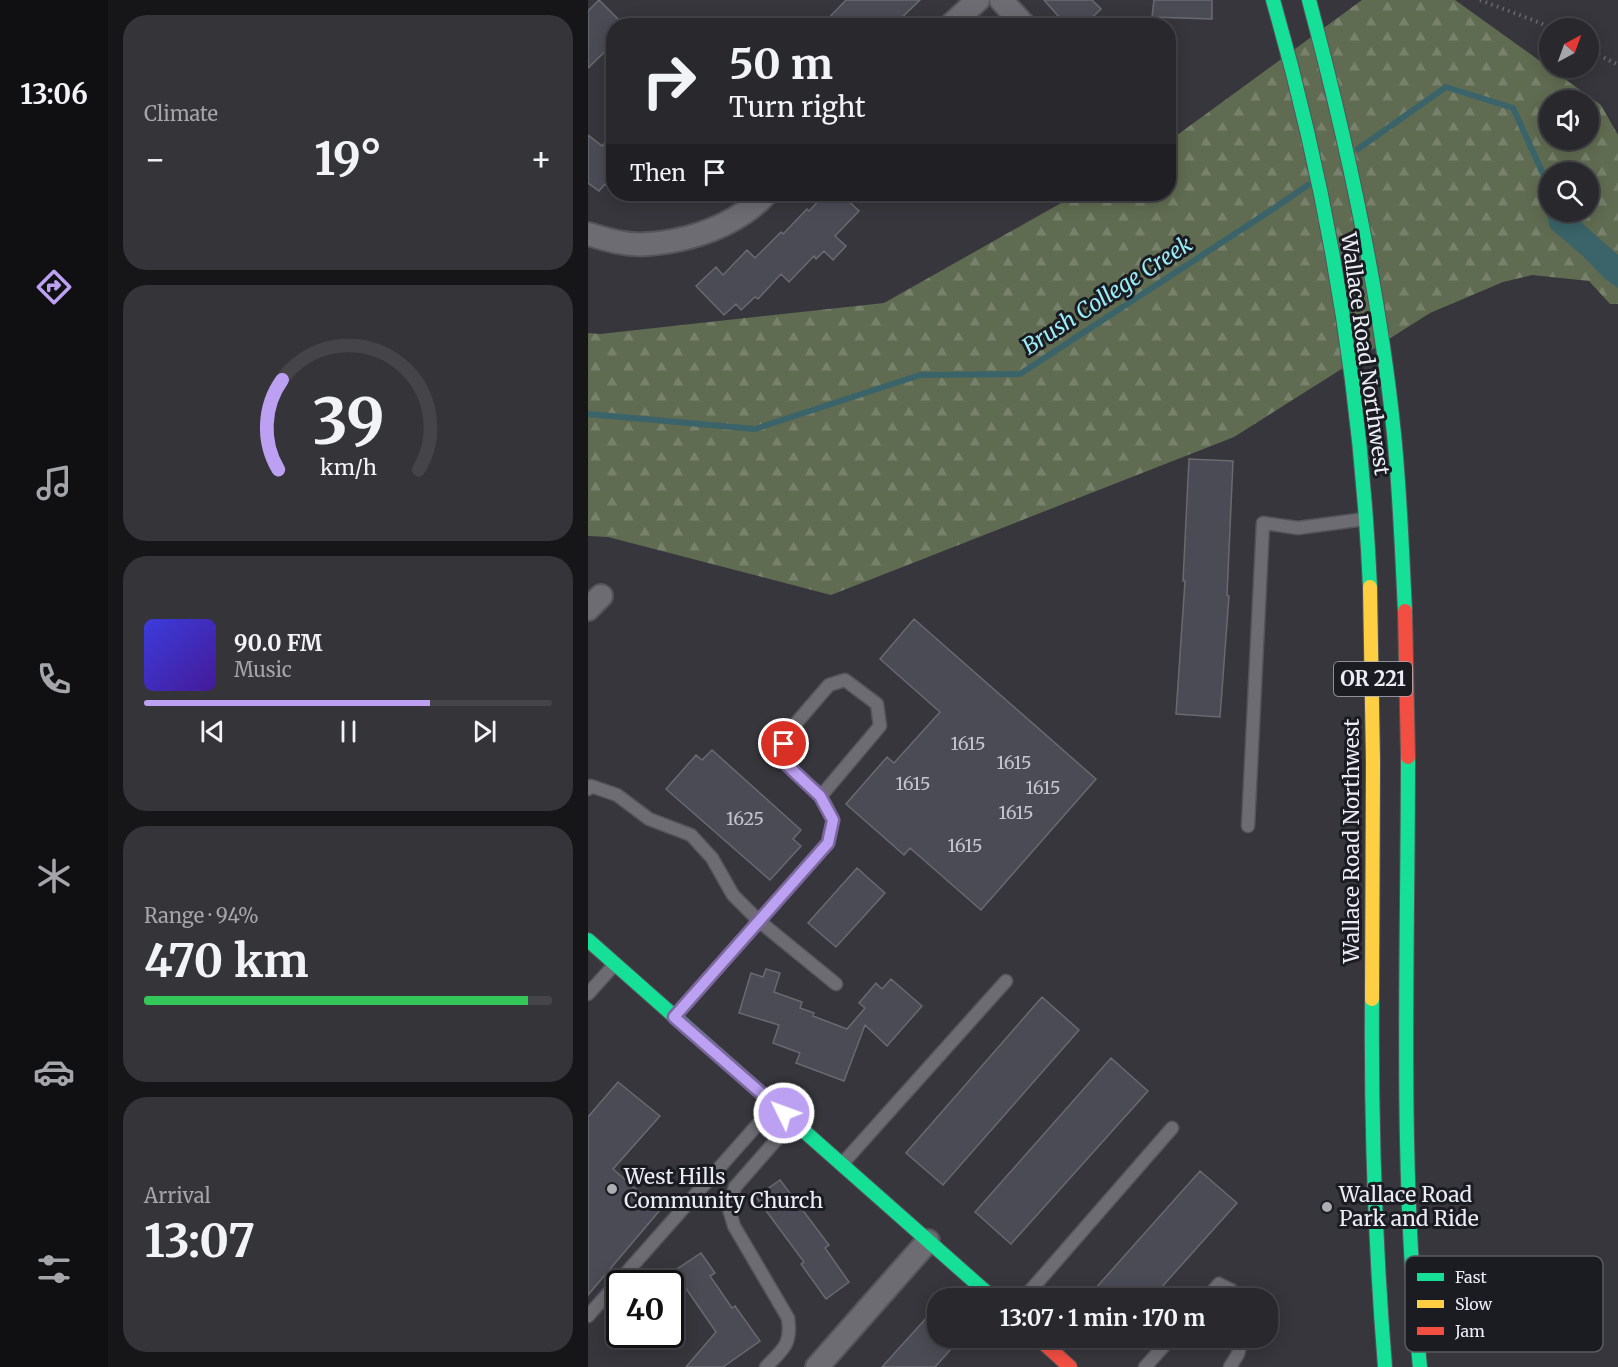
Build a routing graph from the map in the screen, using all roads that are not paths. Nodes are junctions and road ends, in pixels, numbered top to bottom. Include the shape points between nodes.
1 (978, 0) edge
2 (1001, 0) edge
3 (1274, 0) edge
4 (1309, 0) edge
5 (959, 18) edge
6 (1018, 18) edge
7 (759, 201) edge
8 (588, 234) edge
9 (1366, 519) junction
10 (588, 789) edge
11 (820, 796) junction
12 (1248, 826) dead end
13 (759, 921) junction
14 (588, 940) edge
15 (615, 964) junction
16 (1006, 981) dead end
17 (836, 984) dead end
18 (588, 994) edge
19 (674, 1017) junction
20 (775, 1105) junction
21 (793, 1121) junction
22 (1172, 1128) dead end
23 (842, 1164) junction
24 (928, 1241) junction
25 (1411, 1256) edge
26 (981, 1288) edge
27 (1033, 1288) edge
28 (588, 1316) edge
29 (1049, 1348) edge
30 (1162, 1348) edge
31 (1240, 1348) edge
32 (1418, 1352) edge
33 (766, 1367) edge
34 (817, 1367) edge
35 (1070, 1367) edge
36 (1145, 1367) edge
37 (1230, 1367) edge
38 (1385, 1367) edge
39 (1420, 1367) edge

1 - 5 street
2 - 6 street
3 - 9 main road, Wallace Road Northwest / OR 221 via 1306,124 1335,268 1356,412
4 - 25 main road, Wallace Road Northwest / OR 221 via 1356,193 1394,437 1407,652
7 - 8 street via 719,227 646,245
9 - 12 lane via 1298,528 1263,523
9 - 38 main road, Wallace Road Northwest / OR 221 via 1374,695 1372,1127
10 - 13 lane via 591,786 617,795 649,819 691,836 712,858 733,895
11 - 11 lane via 787,765 784,744 797,722 829,685 845,680 877,704 880,726
11 - 13 lane via 833,820 828,843
13 - 17 lane
13 - 19 lane
14 - 15 main road
15 - 18 lane
15 - 19 main road
16 - 23 lane
19 - 20 main road
20 - 21 main road
20 - 28 lane
21 - 23 main road
21 - 33 lane via 735,1187 729,1209 734,1226 788,1318 788,1343
22 - 27 lane
23 - 24 main road
24 - 26 main road
24 - 34 street
29 - 35 main road
30 - 36 lane
31 - 37 lane
32 - 39 main road, Wallace Road Northwest / OR 221

